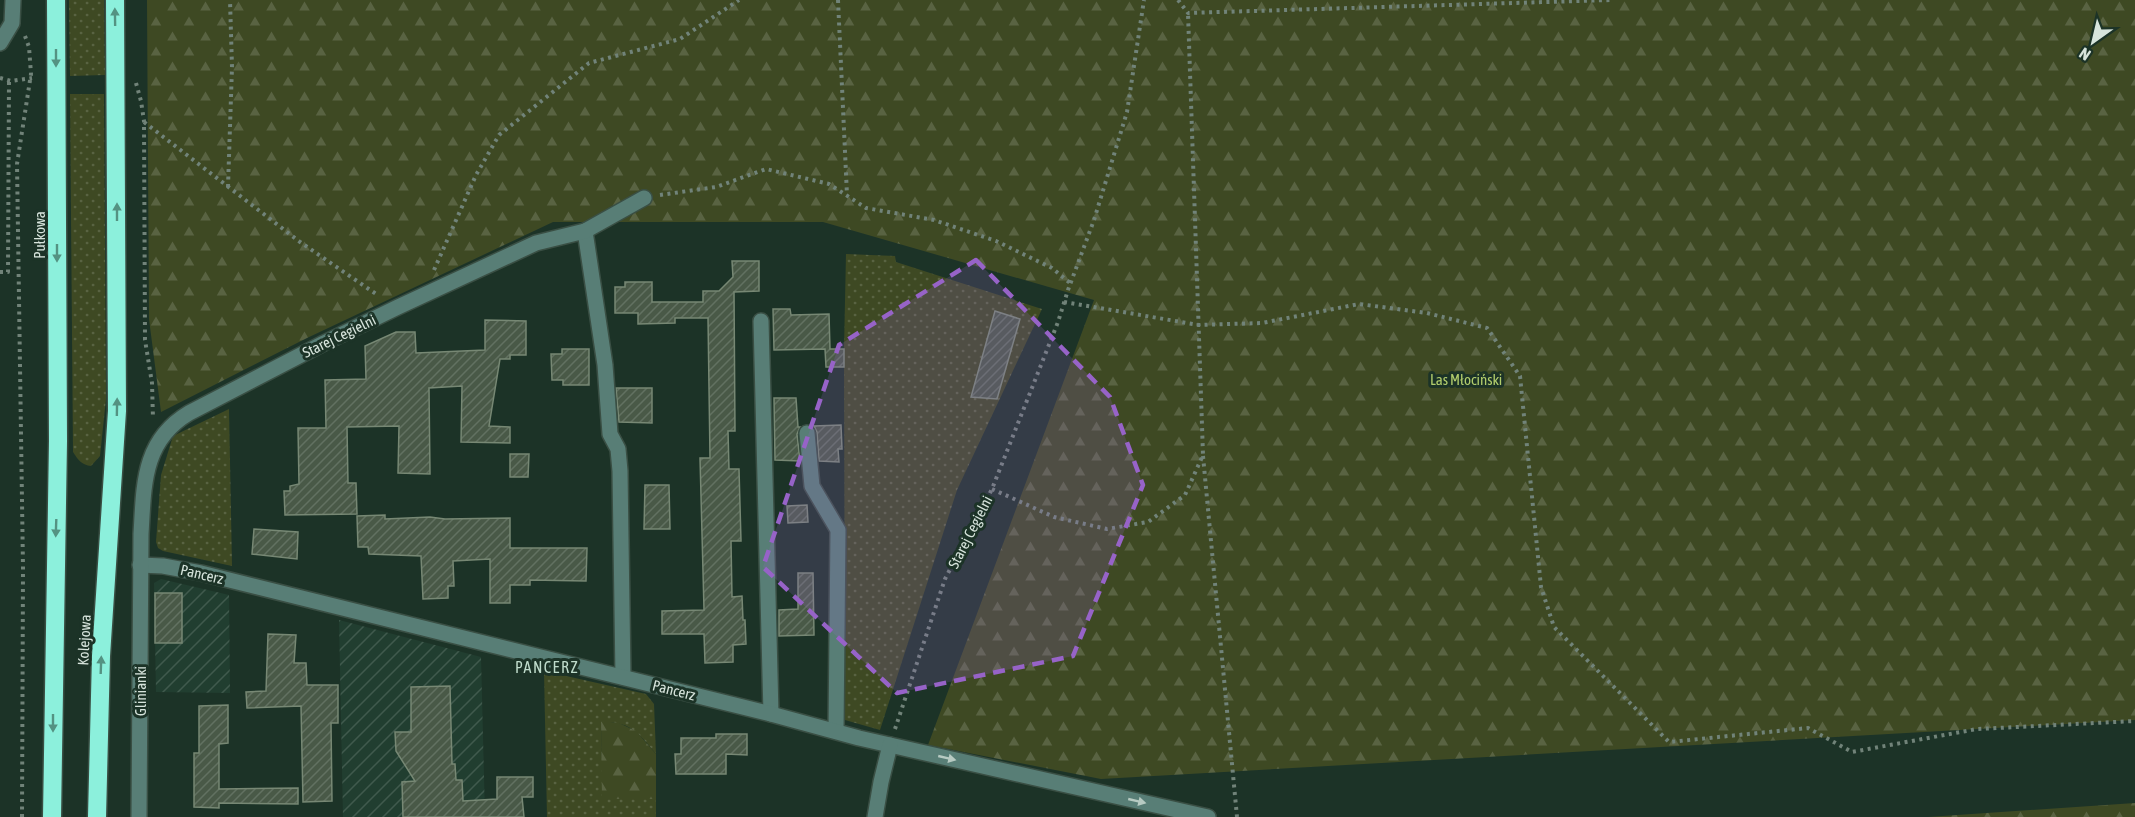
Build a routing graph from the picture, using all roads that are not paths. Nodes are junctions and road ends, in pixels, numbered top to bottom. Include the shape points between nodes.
1 (13, 0) edge
2 (56, 0) edge
3 (115, 0) edge
4 (0, 43) edge
5 (644, 198) road end
6 (585, 231) junction
7 (761, 321) dead end
8 (807, 433) dead end
9 (58, 470) joint
10 (140, 565) junction
11 (622, 677) junction
12 (771, 714) junction
13 (836, 731) junction
14 (890, 745) junction
15 (52, 817) edge
16 (97, 817) edge
17 (139, 817) edge
18 (875, 817) edge
19 (1208, 817) edge

1 - 4 street via 12,23
2 -> 9 highway, Pułkowa
16 -> 3 highway, Kolejowa via 101,656 117,370
5 - 6 street, Starej Cegielni
6 - 10 street, Starej Cegielni via 536,243 398,307 189,413 171,426 150,458 144,488
6 - 11 street via 605,364 610,434 618,449 620,471
7 - 12 street
8 - 13 street via 812,486 838,530
9 -> 15 highway, Kolejowa
10 - 11 street, Pancerz via 201,573
10 - 17 street, Glinianki
11 - 12 street, Pancerz
12 - 13 street, Pancerz
13 - 14 street, Pancerz
14 - 18 street
14 -> 19 street, Pancerz

